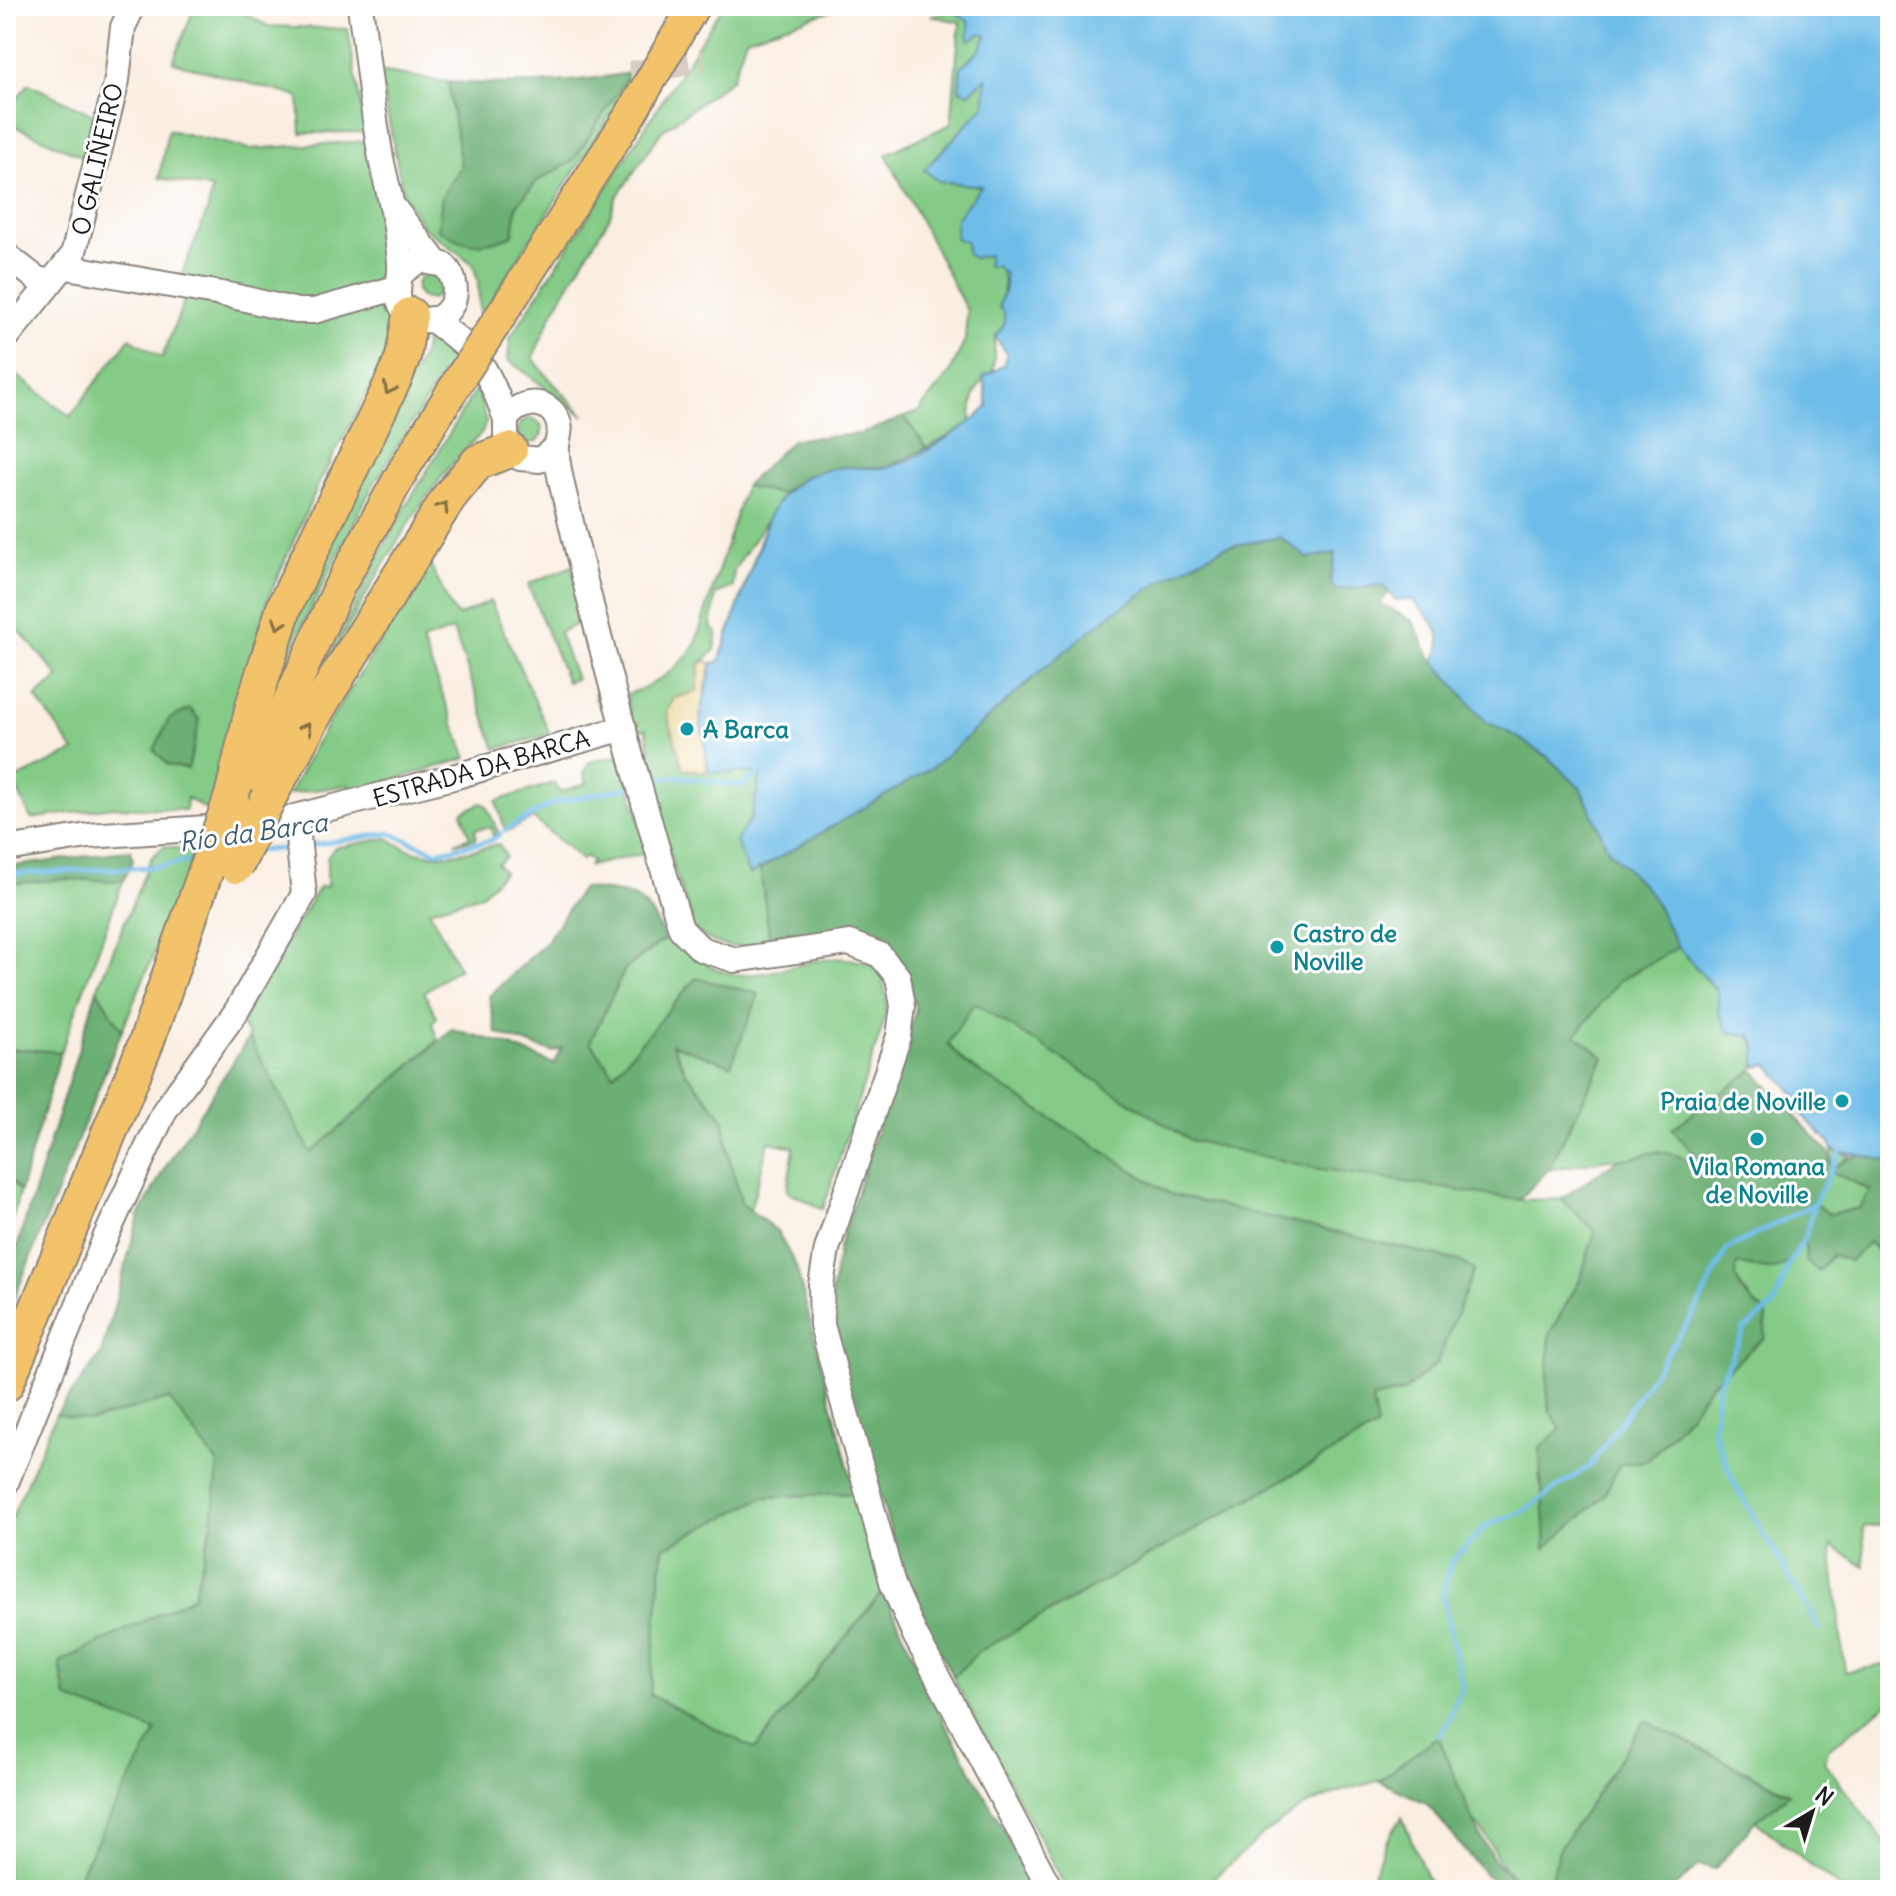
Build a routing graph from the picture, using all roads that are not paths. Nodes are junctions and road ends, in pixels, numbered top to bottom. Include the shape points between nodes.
1 (133, 6) edge
2 (360, 6) edge
3 (694, 6) edge
4 (710, 6) edge
5 (629, 117) junction
6 (394, 208) junction
7 (6, 255) edge
8 (435, 261) junction
9 (58, 274) junction
10 (410, 299) junction
11 (454, 302) junction
12 (6, 338) edge
13 (467, 344) junction
14 (475, 373) junction
15 (535, 403) junction
16 (516, 443) junction
17 (557, 446) junction
18 (570, 517) junction
19 (624, 728) junction
20 (249, 796) junction
21 (296, 818) junction
22 (6, 849) edge
23 (6, 1384) edge
24 (6, 1483) edge
25 (1051, 1890) edge

1 - 9 street, O GALIÑEIRO via 123,27 117,80 82,228
2 - 6 street via 381,157
3 - 5 main road
4 - 5 main road
5 - 14 main road, bridge via 494,326
6 - 8 street
6 - 10 street
7 - 9 street via 37,279
8 - 10 street via 419,260
8 - 11 street via 455,282
9 - 10 street via 233,296 297,311
9 - 12 street, O GALIÑEIRO
10 - 11 street via 441,316
10 - 13 street
10 -> 20 highway via 403,357 395,377 285,605 253,706
11 - 13 street
13 - 14 street
14 - 15 street
14 - 16 street
14 - 20 main road via 404,469 339,587
15 - 16 street via 518,407
15 - 17 street via 558,419
16 - 17 street via 546,457
16 - 18 street
20 -> 16 highway via 321,703 449,497 478,462
17 - 18 street
18 - 19 street
19 - 21 street, ESTRADA DA BARCA
19 - 25 street via 681,929 690,941 713,955 745,960 849,943 880,955 898,977 902,1023 827,1249 822,1325 893,1585
20 - 23 highway, bridge
21 - 22 street, ESTRADA DA BARCA via 206,830 88,836
21 - 24 street via 304,894 236,1012 165,1110 106,1236

